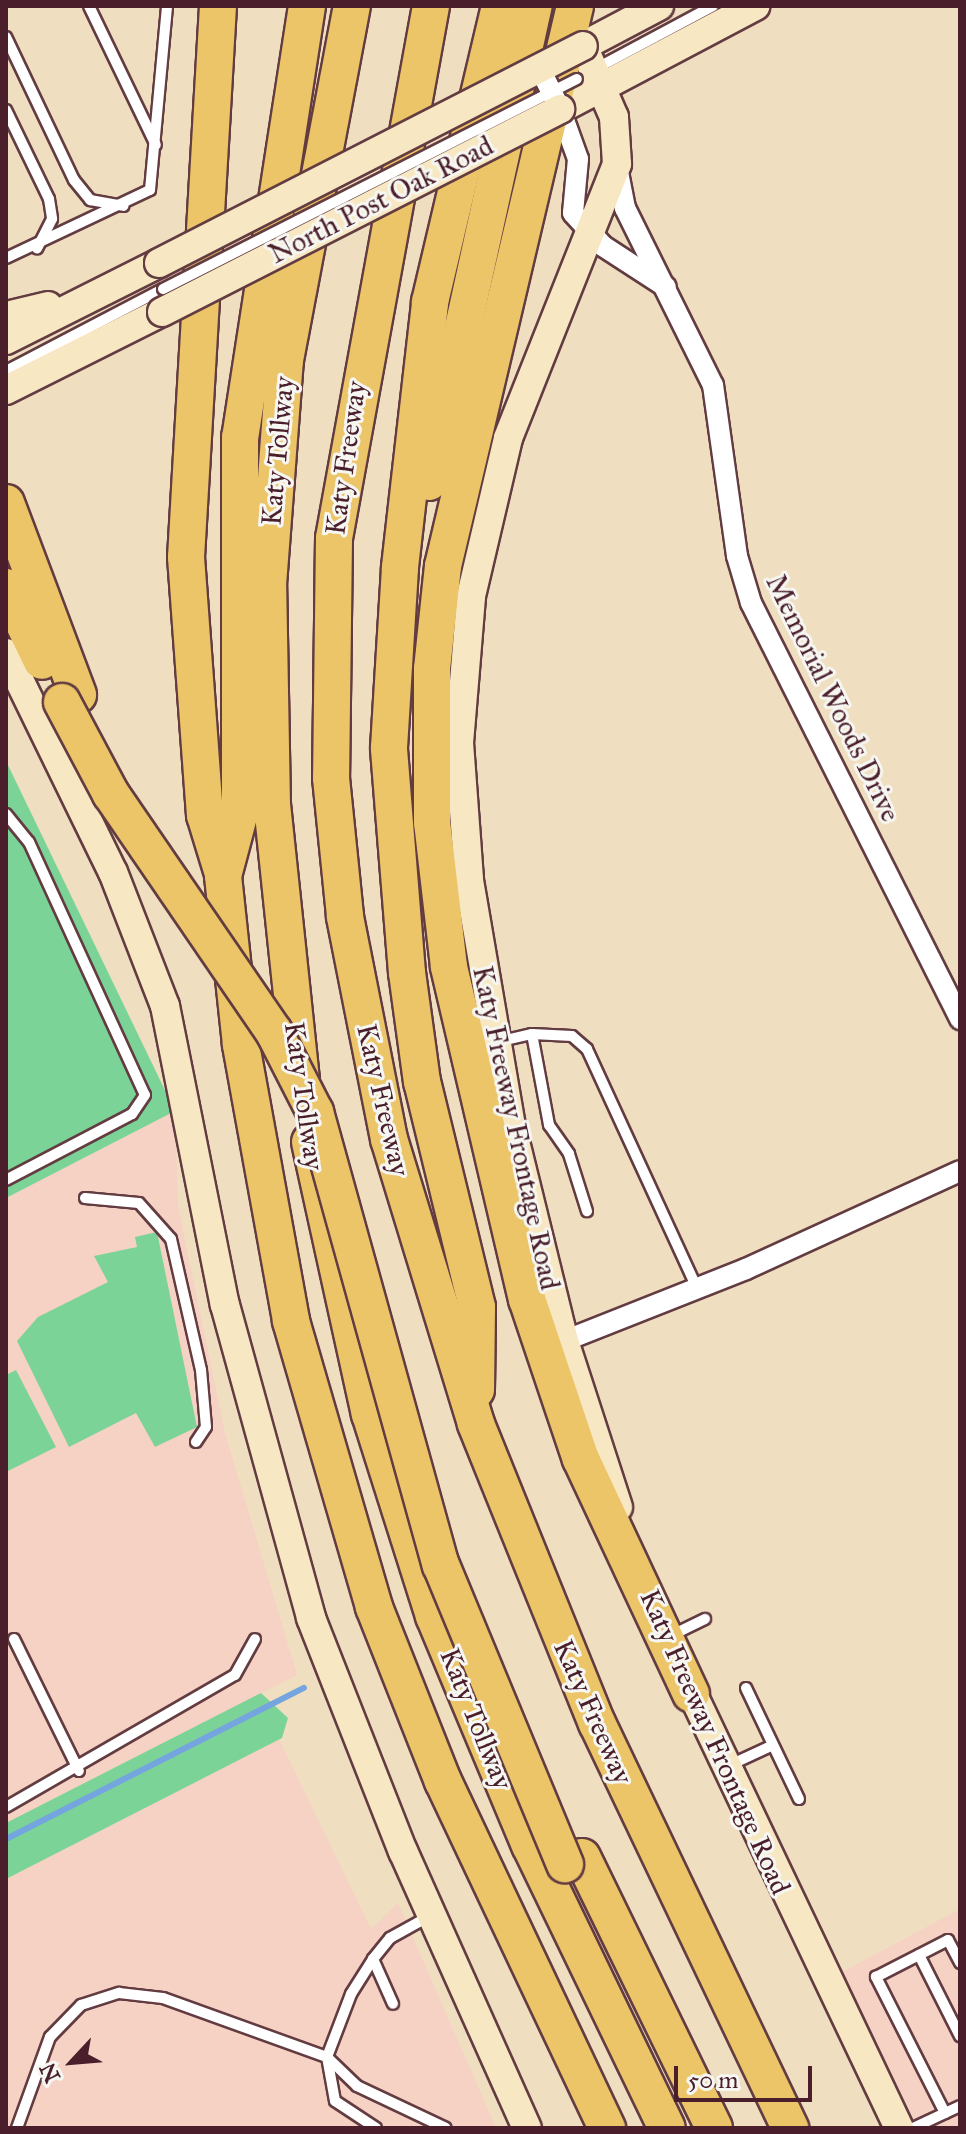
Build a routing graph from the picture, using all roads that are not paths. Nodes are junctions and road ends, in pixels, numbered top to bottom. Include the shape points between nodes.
1 (89, 6) edge
2 (167, 6) edge
3 (218, 6) edge
4 (307, 6) edge
5 (352, 6) edge
6 (431, 6) edge
7 (500, 6) edge
8 (534, 6) edge
9 (575, 6) edge
10 (659, 6) edge
11 (713, 6) edge
12 (755, 6) edge
13 (6, 37) edge
14 (572, 86) junction
15 (6, 110) edge
16 (156, 147) junction
17 (617, 164) junction
18 (133, 204) junction
19 (589, 232) junction
20 (36, 249) junction
21 (6, 258) edge
22 (162, 288) junction
23 (103, 292) junction
24 (673, 296) junction
25 (6, 316) edge
26 (6, 340) edge
27 (6, 371) edge
28 (6, 390) edge
29 (6, 503) edge
30 (6, 587) edge
31 (6, 653) edge
32 (391, 680) junction
33 (70, 698) junction
34 (7, 818) edge
35 (223, 876) junction
36 (960, 1019) edge
37 (532, 1034) junction
38 (495, 1042) junction
39 (960, 1171) edge
40 (6, 1180) edge
41 (85, 1198) dead end
42 (587, 1211) dead end
43 (698, 1290) junction
44 (564, 1341) junction
45 (476, 1424) junction
46 (196, 1442) dead end
47 (705, 1619) dead end
48 (668, 1636) junction
49 (14, 1639) dead end
50 (255, 1639) dead end
51 (746, 1688) dead end
52 (691, 1694) junction
53 (773, 1745) junction
54 (725, 1768) junction
55 (79, 1771) junction
56 (799, 1799) dead end
57 (6, 1807) edge
58 (574, 1860) junction
59 (430, 1915) junction
60 (919, 1955) junction
61 (373, 1959) junction
62 (960, 1963) edge
63 (393, 2004) dead end
64 (960, 2036) edge
65 (327, 2057) junction
66 (960, 2106) edge
67 (940, 2120) edge
68 (17, 2128) edge
69 (376, 2128) edge
70 (446, 2128) edge
71 (527, 2128) edge
72 (607, 2128) edge
73 (667, 2128) edge
74 (692, 2128) edge
75 (714, 2128) edge
76 (790, 2128) edge
77 (899, 2128) edge
78 (913, 2128) edge

1 - 16 lane
2 - 16 lane
3 - 35 highway via 186,557 205,815
4 - 35 highway via 240,437 240,812
5 - 73 highway, Katy Tollway via 285,360 268,585 272,806 307,1125 359,1373 434,1616 530,1845
6 - 45 highway, Katy Freeway via 340,478 331,592 331,778 345,917 389,1139
7 - 32 highway via 430,302
8 - 32 highway via 460,316
9 - 52 highway via 443,566 432,669 432,822 449,967 527,1299 581,1459
10 - 14 main road, North Post Oak Road
11 - 14 lane
12 - 14 main road, North Post Oak Road
13 - 18 lane via 82,191 109,207
14 - 17 main road, Katy Freeway Frontage Road via 617,127
14 - 19 street, Memorial Woods Drive via 578,159 571,207
14 - 22 main road, North Post Oak Road, bridge
14 - 22 main road, North Post Oak Road, bridge
15 - 20 lane via 49,199 52,219
16 - 18 lane via 150,190
17 - 19 main road, Katy Freeway Frontage Road
17 - 24 street, Memorial Woods Drive via 625,208
18 - 20 lane
19 - 24 street, Memorial Woods Drive
19 - 38 main road, Katy Freeway Frontage Road via 511,427 465,641 460,797
20 - 21 lane
22 - 23 main road, North Post Oak Road
22 - 27 lane
22 - 28 main road, North Post Oak Road
23 - 25 main road
23 - 26 main road, North Post Oak Road
24 - 36 street, Memorial Woods Drive via 713,385 737,556 751,603
29 - 33 highway
30 - 33 highway
31 - 59 main road via 113,872 165,1006 225,1305 280,1516 311,1618
32 - 45 highway via 391,807 403,945 422,1082 477,1307
33 - 58 highway via 258,976 326,1093 362,1198 445,1522
34 - 40 lane via 29,842 145,1095 132,1114
35 - 72 highway via 258,1163 291,1321 351,1539 437,1767
37 - 38 lane
37 - 42 lane via 549,1125 569,1154
37 - 43 lane via 572,1036 587,1049
38 - 44 main road, Katy Freeway Frontage Road
39 - 43 street
41 - 46 lane via 139,1203 171,1239 201,1370 206,1427
43 - 44 street
44 - 48 main road, Katy Freeway Frontage Road
45 - 76 highway, Katy Freeway via 597,1723
47 - 48 lane
48 - 52 main road, Katy Freeway Frontage Road
49 - 55 lane
50 - 55 lane via 235,1675
51 - 53 lane
52 - 54 main road, Katy Freeway Frontage Road
53 - 54 lane
53 - 56 lane
54 - 77 main road, Katy Freeway Frontage Road
55 - 57 lane
58 - 74 highway
58 - 75 highway
59 - 61 lane via 390,1938
59 - 71 main road
60 - 62 lane via 948,1940
60 - 64 lane
60 - 67 lane via 876,1977
61 - 63 lane
61 - 65 lane via 351,1994
65 - 68 lane via 163,1998 119,1993 81,2005 50,2037
65 - 69 lane via 335,2101
65 - 70 lane via 357,2086
66 - 67 lane
67 - 78 lane

